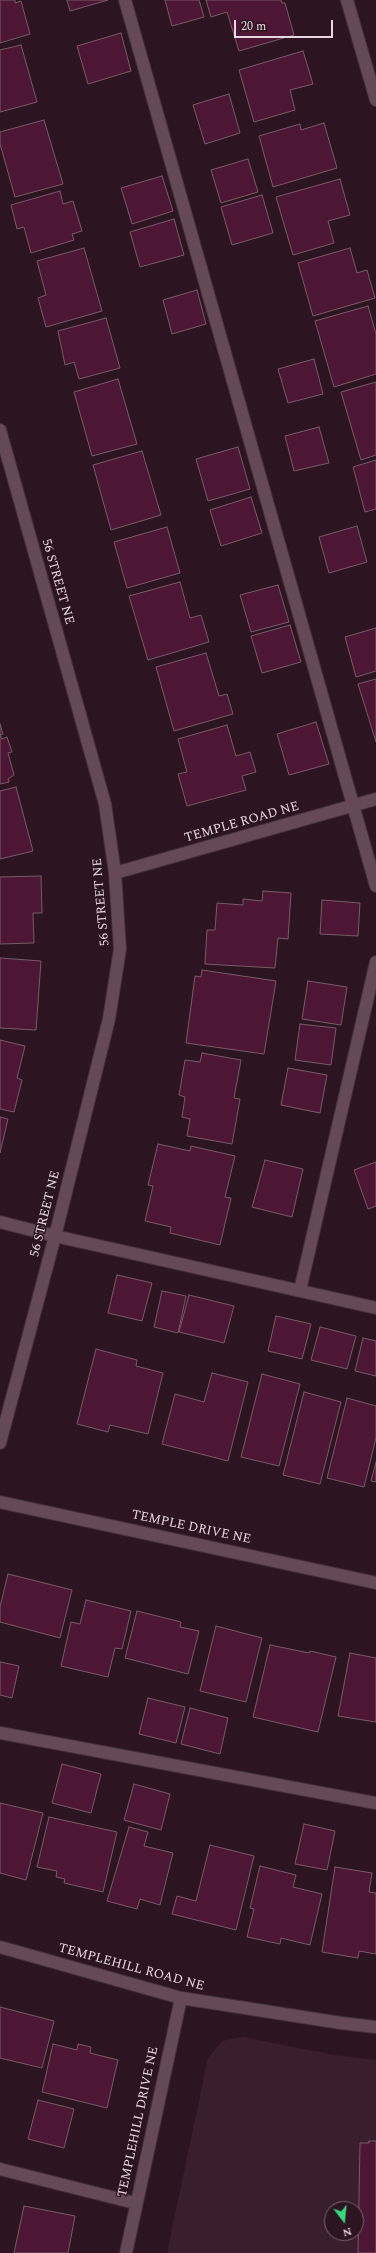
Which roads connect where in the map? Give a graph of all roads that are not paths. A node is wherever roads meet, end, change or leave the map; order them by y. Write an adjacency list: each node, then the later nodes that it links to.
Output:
1 (124, 0): 6 (street)
2 (347, 0): 3 (street)
3 (376, 100)
4 (0, 430): 7 (street, 56 STREET NE)
5 (376, 799): 6 (street, TEMPLE ROAD NE)
6 (353, 806): 7 (street, TEMPLE ROAD NE); 8 (street)
7 (115, 873): 11 (street, 56 STREET NE)
8 (376, 886)
9 (376, 962): 12 (street)
10 (0, 1222): 11 (street)
11 (55, 1236): 12 (street); 14 (street, 56 STREET NE)
12 (300, 1290): 13 (street)
13 (376, 1308)
14 (0, 1443)
15 (0, 1502): 16 (street, TEMPLE DRIVE NE)
16 (376, 1583)
17 (0, 1733): 18 (street)
18 (376, 1803)
19 (0, 1947): 20 (street, TEMPLEHILL ROAD NE)
20 (181, 1998): 21 (street, TEMPLEHILL ROAD NE); 23 (street, TEMPLEHILL DRIVE NE)
21 (376, 2026)
22 (0, 2169): 23 (street)
23 (135, 2203): 24 (street, TEMPLEHILL DRIVE NE)
24 (126, 2253)

